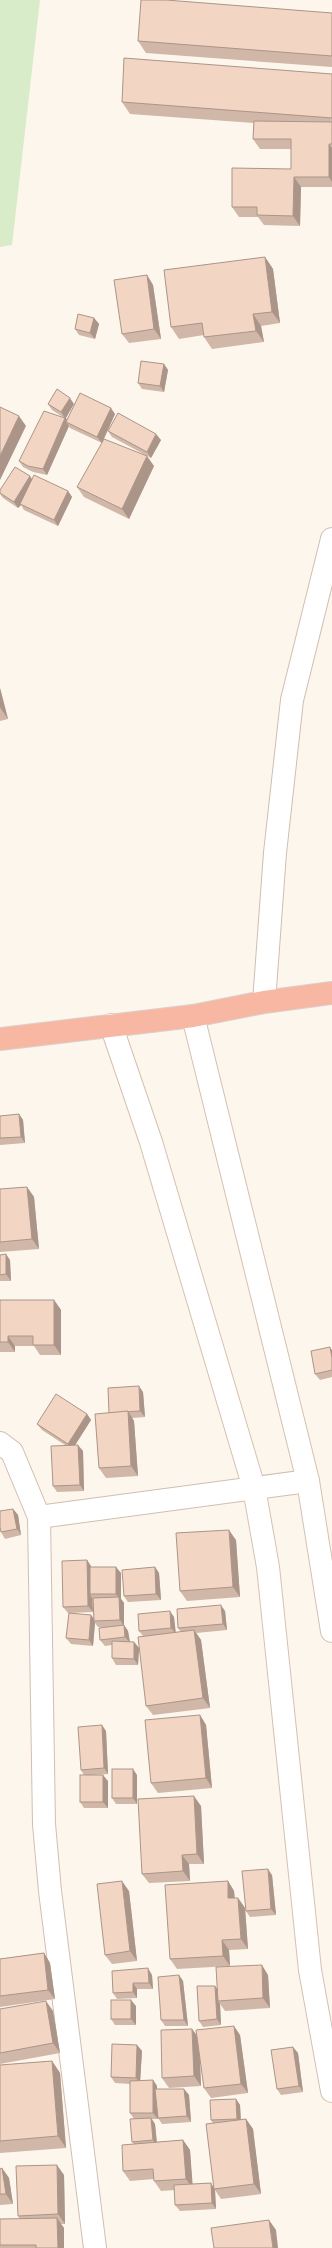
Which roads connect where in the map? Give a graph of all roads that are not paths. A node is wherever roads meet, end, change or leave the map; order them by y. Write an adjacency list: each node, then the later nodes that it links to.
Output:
1 (332, 539): 3 (street)
2 (332, 994): 3 (highway)
3 (264, 1002): 4 (highway)
4 (193, 1016): 5 (highway); 8 (street)
5 (111, 1025): 6 (highway); 9 (street)
6 (0, 1039)
7 (0, 1443): 10 (street)
8 (308, 1480): 9 (street); 11 (street)
9 (254, 1488): 10 (street); 12 (street)
10 (38, 1517): 13 (street)
11 (332, 1631)
12 (332, 2091)
13 (95, 2248)

